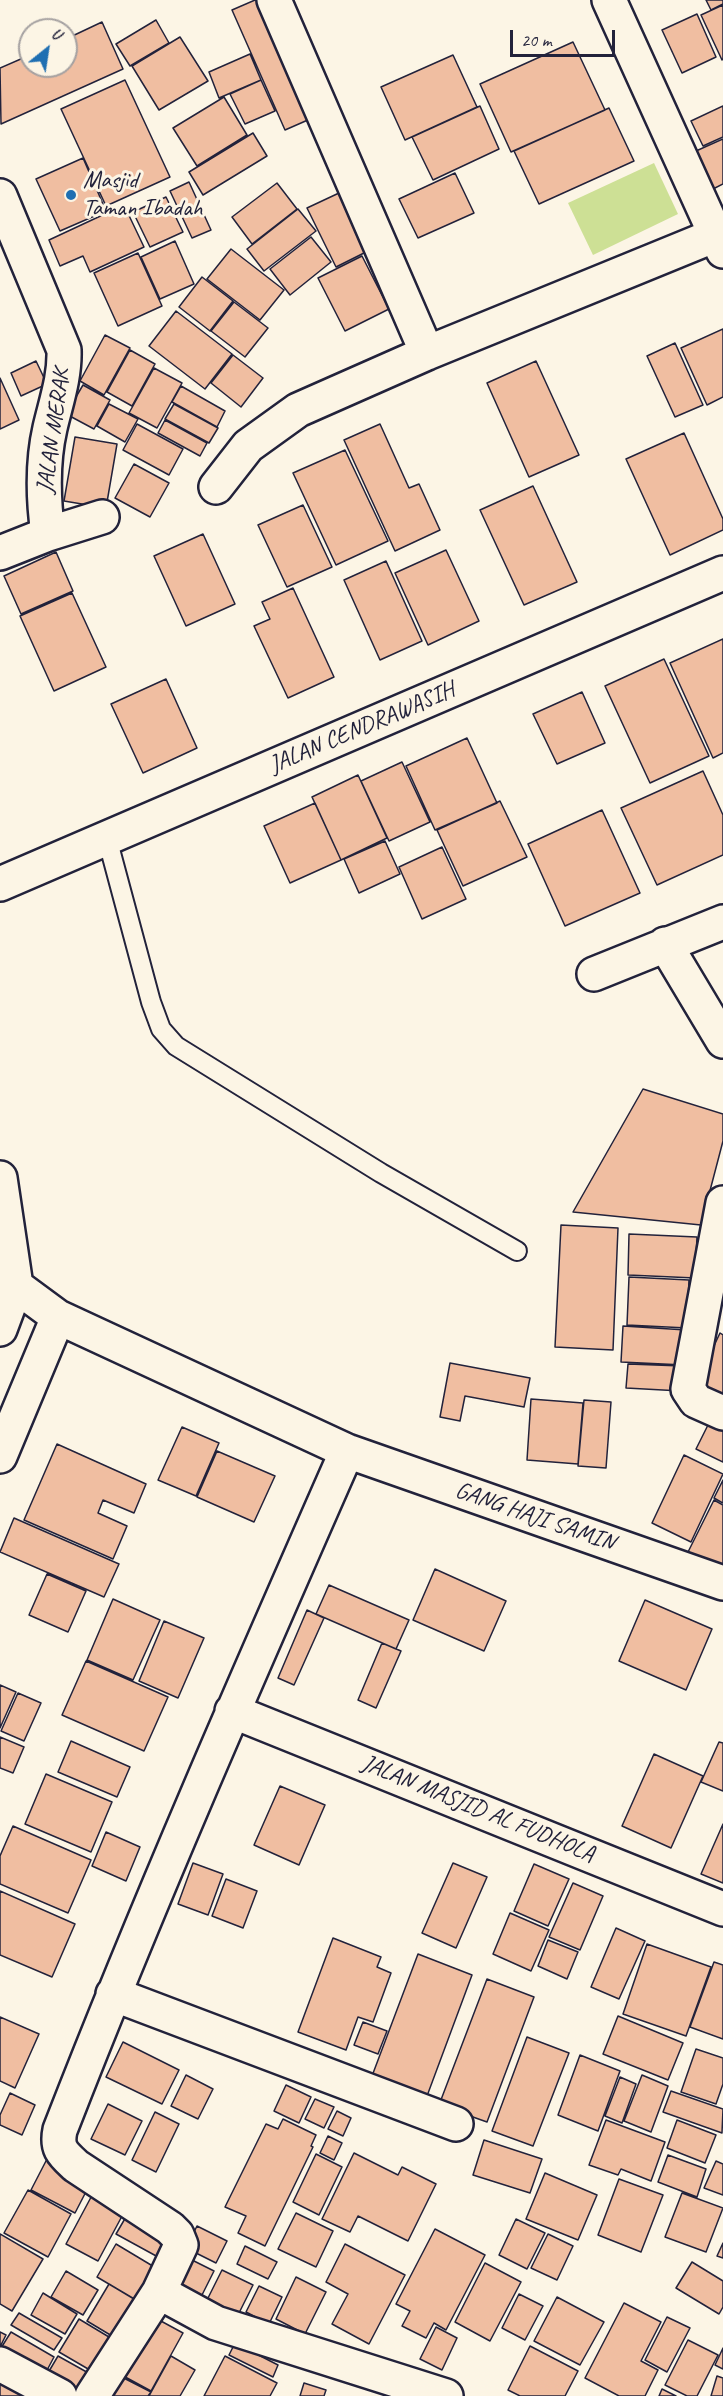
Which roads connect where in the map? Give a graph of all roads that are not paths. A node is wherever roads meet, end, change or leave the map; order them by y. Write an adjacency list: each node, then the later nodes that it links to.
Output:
1 (274, 0): 5 (street)
2 (609, 0): 4 (street)
3 (0, 196): 8 (street, JALAN MERAK)
4 (721, 239): 5 (street)
5 (427, 353): 6 (street)
6 (216, 487)
7 (102, 518): 8 (street)
8 (48, 534): 9 (street)
9 (0, 553)
10 (723, 573): 11 (street, JALAN CENDRAWASIH)
11 (107, 838): 12 (street, JALAN CENDRAWASIH); 19 (lane)
12 (0, 884)
13 (723, 922): 14 (street)
14 (665, 944): 15 (street); 16 (street)
15 (594, 974)
16 (723, 1041)
17 (0, 1178): 20 (street)
18 (723, 1203): 23 (street)
19 (517, 1251)
20 (16, 1286): 21 (street); 22 (street)
21 (58, 1317): 24 (street, GANG HAJI SAMIN); 25 (street)
22 (0, 1329)
23 (723, 1413)
24 (347, 1451): 26 (street, GANG HAJI SAMIN); 27 (street)
25 (0, 1456)
26 (723, 1582)
27 (232, 1711): 28 (street, JALAN MASJID AL FUDHOLA); 29 (street)
28 (723, 1909)
29 (112, 1994): 30 (street); 31 (street)
30 (456, 2124)
31 (159, 2292): 34 (street); 35 (street)
32 (0, 2364): 33 (street)
33 (60, 2396)
34 (92, 2396)
35 (446, 2396)

